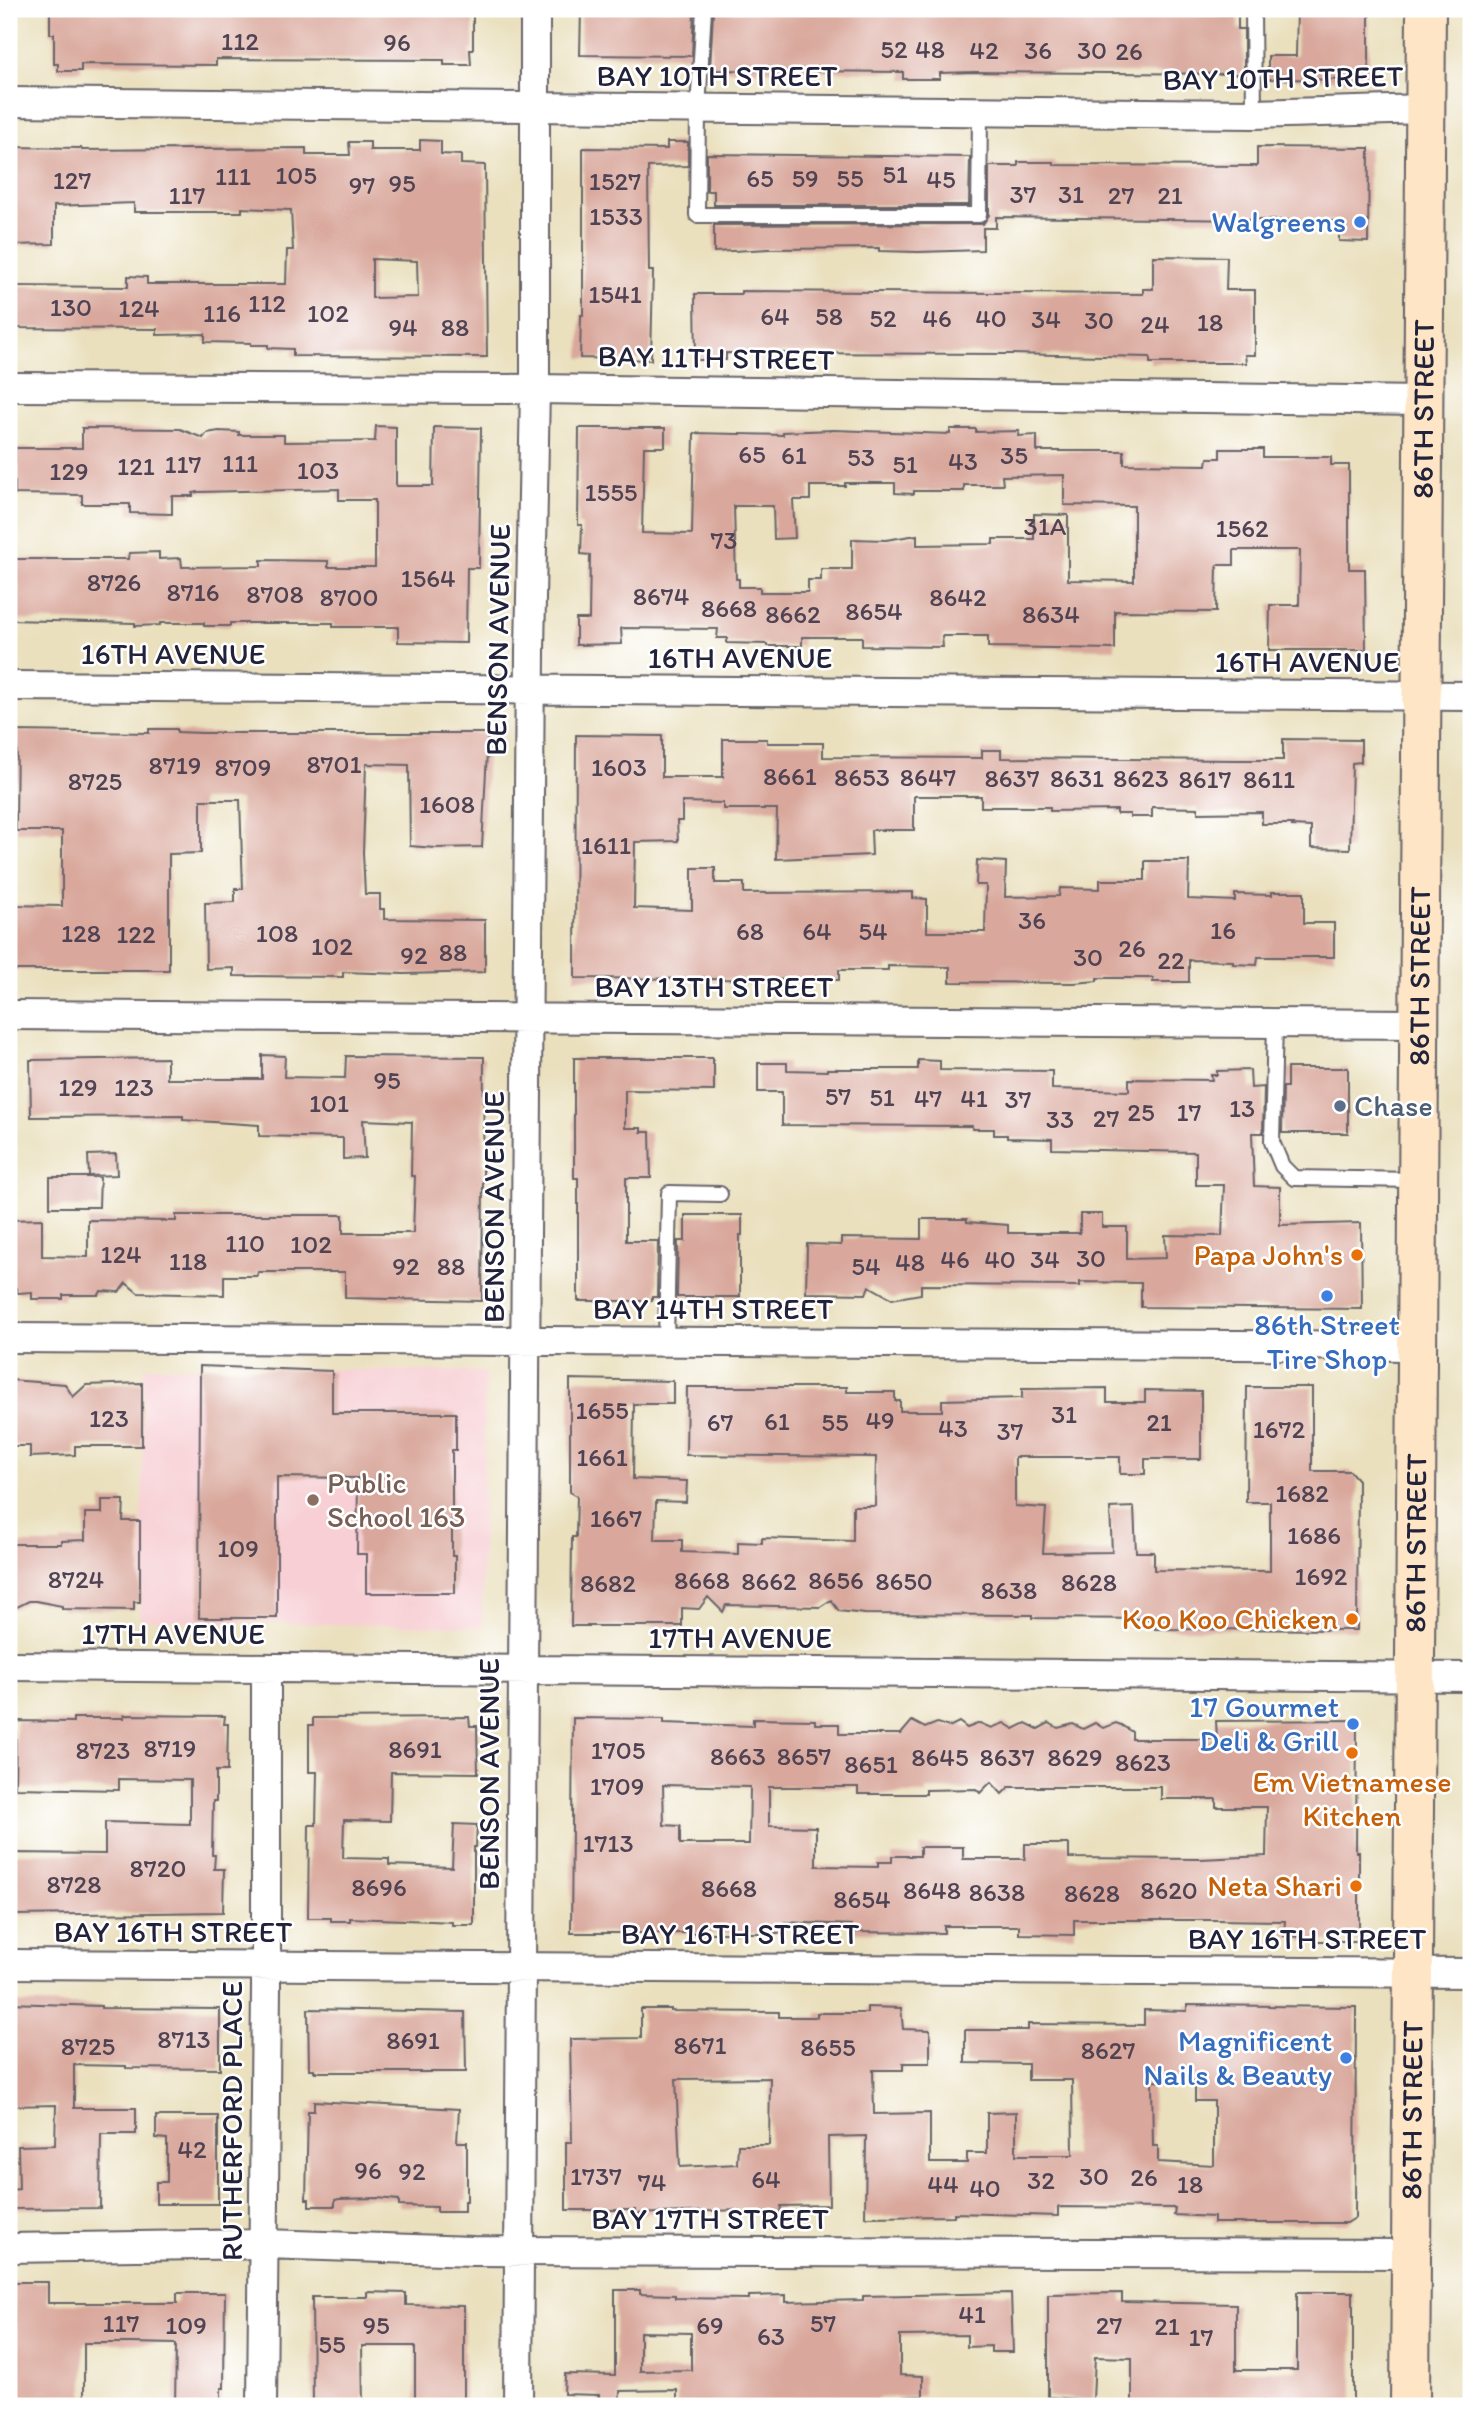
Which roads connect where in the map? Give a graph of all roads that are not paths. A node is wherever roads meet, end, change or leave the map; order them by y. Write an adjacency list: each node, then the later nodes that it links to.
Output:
1 (535, 9): 6 (street, BENSON AVENUE)
2 (704, 9): 7 (lane)
3 (1253, 9): 10 (lane)
4 (1426, 9): 8 (main road, 86TH STREET)
5 (9, 102): 6 (street, BAY 10TH STREET)
6 (534, 107): 7 (street, BAY 10TH STREET); 12 (street, BENSON AVENUE)
7 (698, 109): 9 (street, BAY 10TH STREET); 9 (lane)
8 (1425, 109): 10 (street, BAY 10TH STREET); 13 (main road, 86TH STREET)
9 (979, 111): 10 (street, BAY 10TH STREET)
10 (1254, 114)
11 (9, 387): 12 (street, BAY 11TH STREET)
12 (535, 389): 13 (street, BAY 11TH STREET); 15 (street, BENSON AVENUE)
13 (1423, 401): 16 (main road, 86TH STREET)
14 (9, 686): 15 (street, 16TH AVENUE)
15 (530, 690): 16 (street, 16TH AVENUE); 19 (street, BENSON AVENUE)
16 (1421, 696): 17 (street, 16TH AVENUE); 21 (main road, 86TH STREET)
17 (1471, 696)
18 (9, 1015): 19 (street, BAY 13TH STREET)
19 (529, 1019): 20 (street, BAY 13TH STREET); 25 (street, BENSON AVENUE)
20 (1275, 1023): 21 (street, BAY 13TH STREET); 22 (lane)
21 (1419, 1024): 22 (main road, 86TH STREET)
22 (1418, 1180): 27 (main road, 86TH STREET)
23 (720, 1194): 26 (lane)
24 (9, 1338): 25 (street, BAY 14TH STREET)
25 (526, 1341): 26 (street, BAY 14TH STREET); 30 (street, BENSON AVENUE)
26 (666, 1342): 27 (street, BAY 14TH STREET)
27 (1417, 1346): 31 (main road, 86TH STREET)
28 (9, 1666): 29 (street, 17TH AVENUE)
29 (266, 1668): 30 (street, 17TH AVENUE); 34 (street, RUTHERFORD PLACE)
30 (523, 1670): 31 (street, 17TH AVENUE); 35 (street, BENSON AVENUE)
31 (1415, 1676): 32 (street, 17TH AVENUE); 36 (main road, 86TH STREET)
32 (1471, 1677)
33 (9, 1964): 34 (street, BAY 16TH STREET)
34 (266, 1966): 35 (street, BAY 16TH STREET); 38 (street, RUTHERFORD PLACE)
35 (521, 1966): 36 (street, BAY 16TH STREET); 40 (street, BENSON AVENUE)
36 (1413, 1973): 37 (street, BAY 16TH STREET); 41 (main road, 86TH STREET)
37 (1471, 1973)
38 (265, 2244): 39 (street, BAY 17TH STREET); 40 (street, BAY 17TH STREET); 42 (street, RUTHERFORD PLACE)
39 (9, 2248)
40 (520, 2251): 41 (street, BAY 17TH STREET); 43 (street, BENSON AVENUE)
41 (1411, 2254): 44 (main road, 86TH STREET)
42 (262, 2406)
43 (518, 2406)
44 (1410, 2406)

